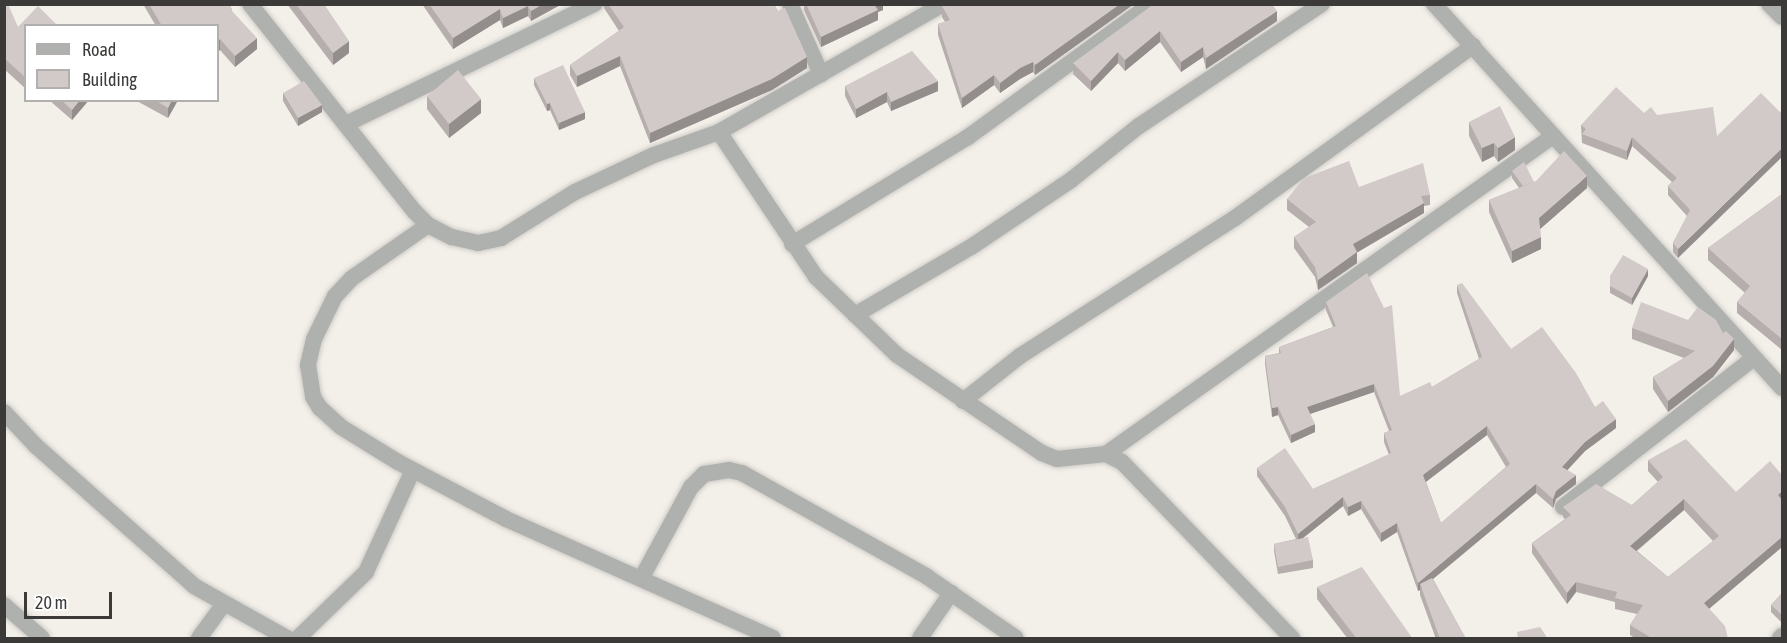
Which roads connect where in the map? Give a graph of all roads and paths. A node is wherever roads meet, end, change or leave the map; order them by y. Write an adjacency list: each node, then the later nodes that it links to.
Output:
1 (250, 4): 12 (street)
2 (594, 4): 12 (street)
3 (790, 4): 11 (street)
4 (943, 4): 11 (street)
5 (1151, 4): 16 (street)
6 (1322, 4): 17 (street)
7 (1434, 4): 10 (street)
8 (1769, 4): 9 (street)
9 (1782, 17)
10 (1473, 46): 14 (street); 20 (street)
11 (821, 74): 13 (street)
12 (346, 124): 15 (street)
13 (719, 132): 15 (street); 16 (street)
14 (1553, 136): 18 (street); 22 (street)
15 (428, 225): 23 (street)
16 (792, 244): 17 (street)
17 (855, 315): 20 (street)
18 (1754, 358): 19 (street); 24 (street)
19 (1782, 388)
20 (963, 401): 22 (street)
21 (4, 412): 27 (street)
22 (1106, 454): 36 (street)
23 (413, 470): 25 (street); 32 (street)
24 (1563, 507)
25 (641, 579): 26 (street); 33 (street)
26 (951, 593): 34 (street); 35 (street)
27 (223, 604): 30 (street); 31 (street)
28 (4, 605): 29 (street)
29 (42, 639)
30 (199, 639)
31 (287, 639)
32 (298, 639)
33 (773, 639)
34 (920, 639)
35 (1016, 639)
36 (1292, 639)

